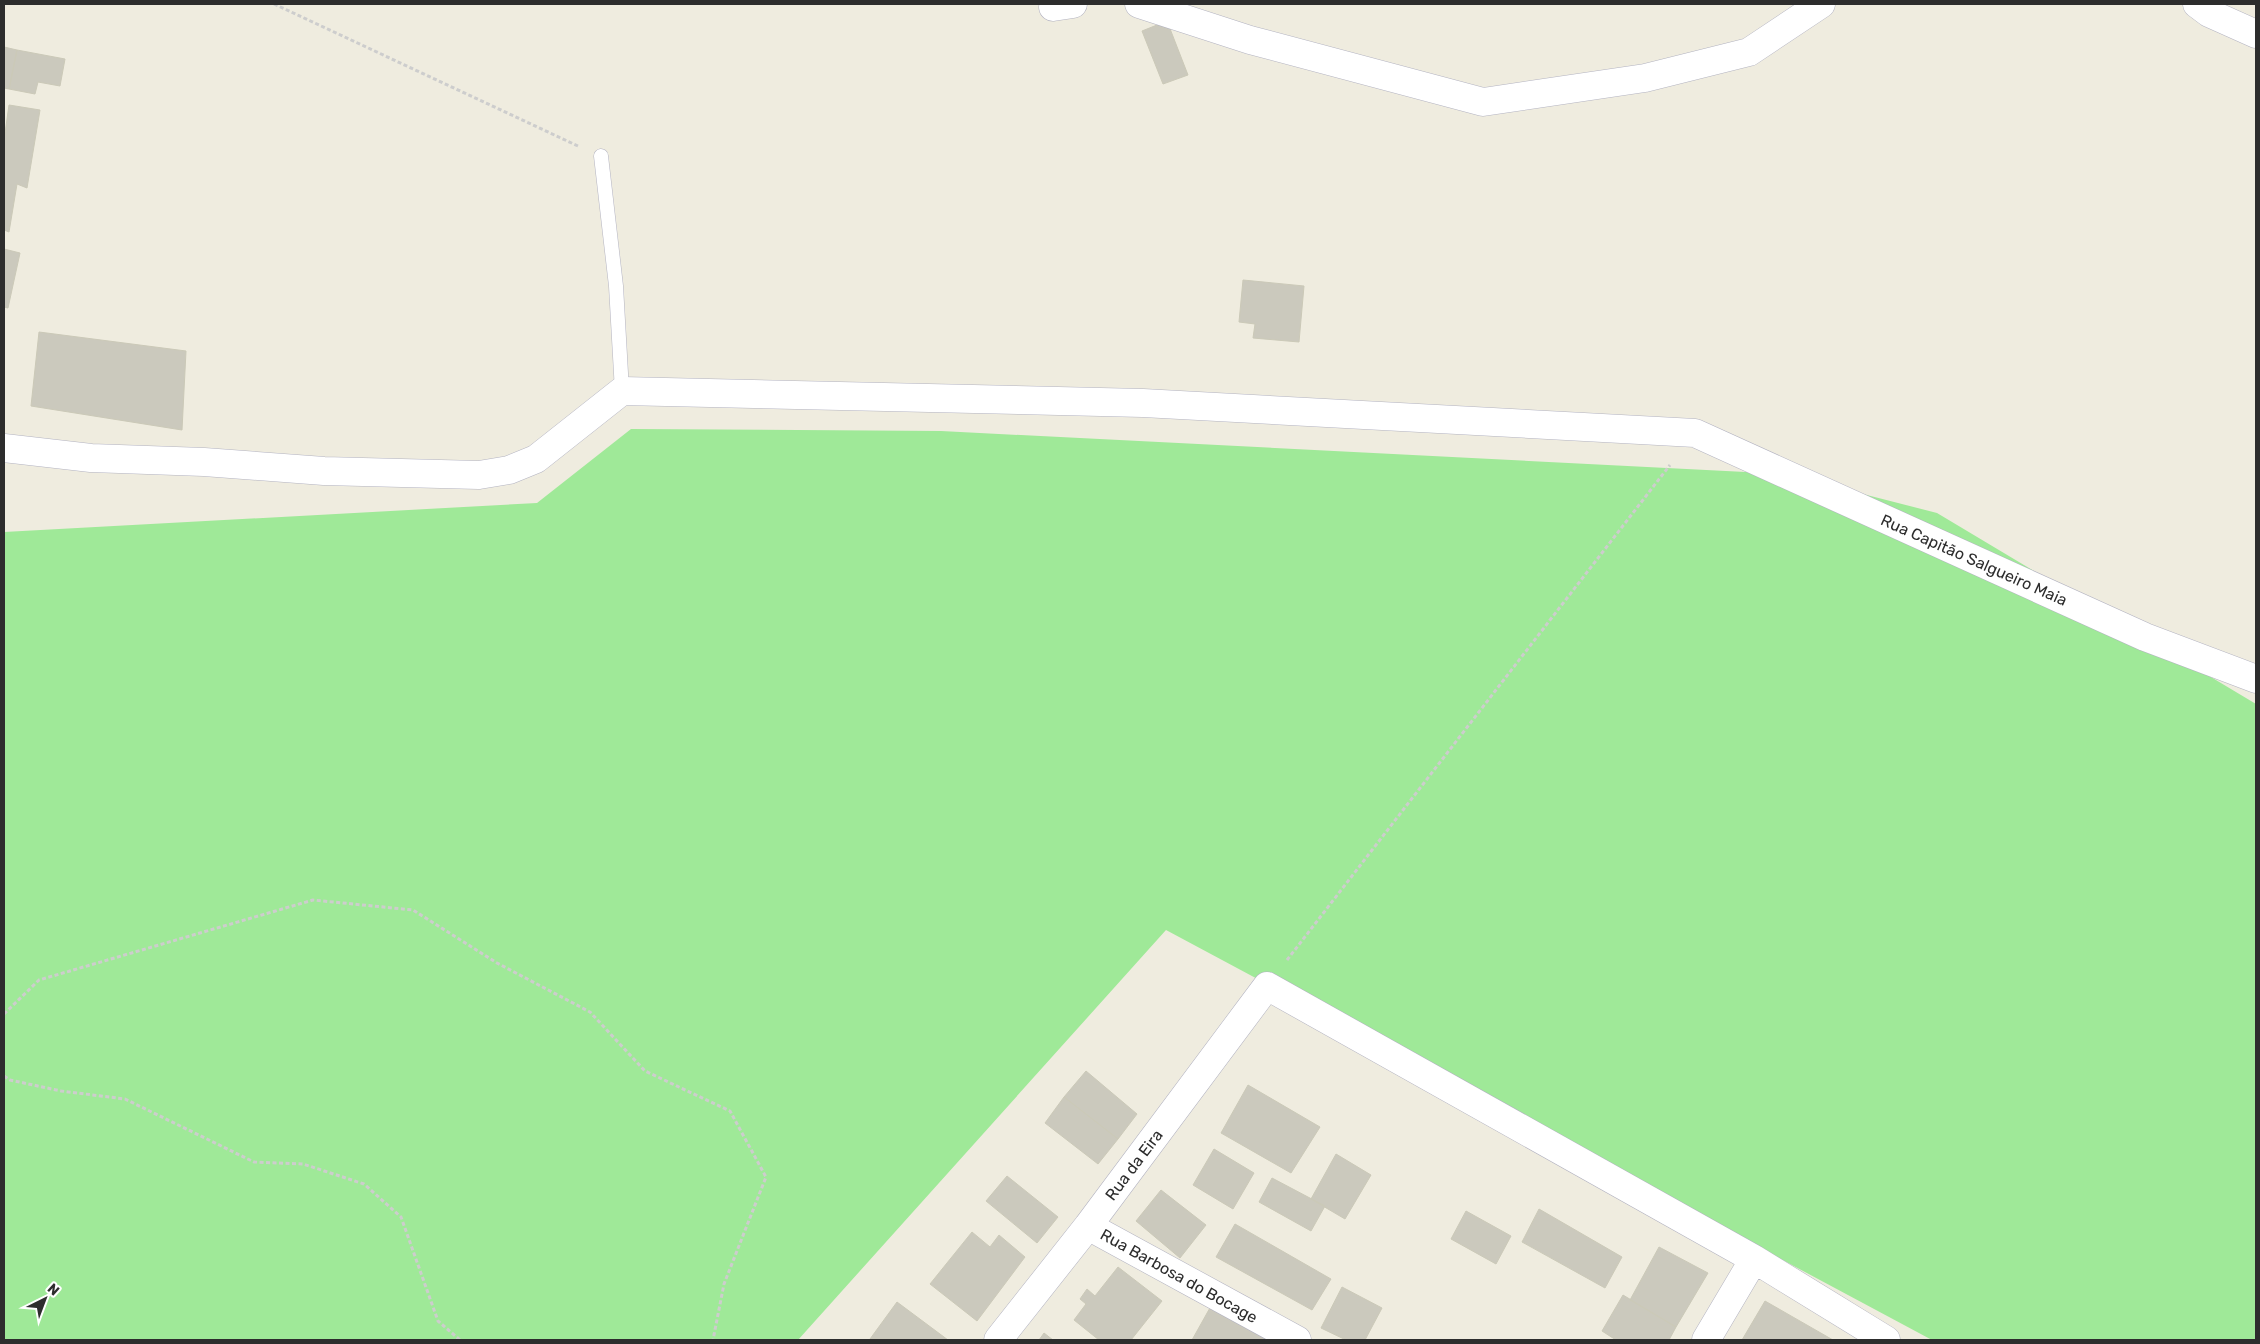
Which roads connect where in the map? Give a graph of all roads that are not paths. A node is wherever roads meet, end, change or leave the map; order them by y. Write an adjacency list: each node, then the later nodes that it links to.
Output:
1 (1139, 4): 2 (street)
2 (1821, 4)
3 (2197, 4): 4 (street)
4 (2256, 34)
5 (601, 156): 6 (lane)
6 (622, 392): 7 (street); 8 (street, Rua Capitão Salgueiro Maia)
7 (4, 448)
8 (2256, 679)
9 (1088, 1226): 10 (street, Rua da Eira); 11 (street, Rua da Eira); 12 (street, Rua Barbosa do Bocage)
10 (1754, 1259): 13 (street); 14 (street)
11 (998, 1340)
12 (1297, 1340)
13 (1706, 1340)
14 (1886, 1340)

